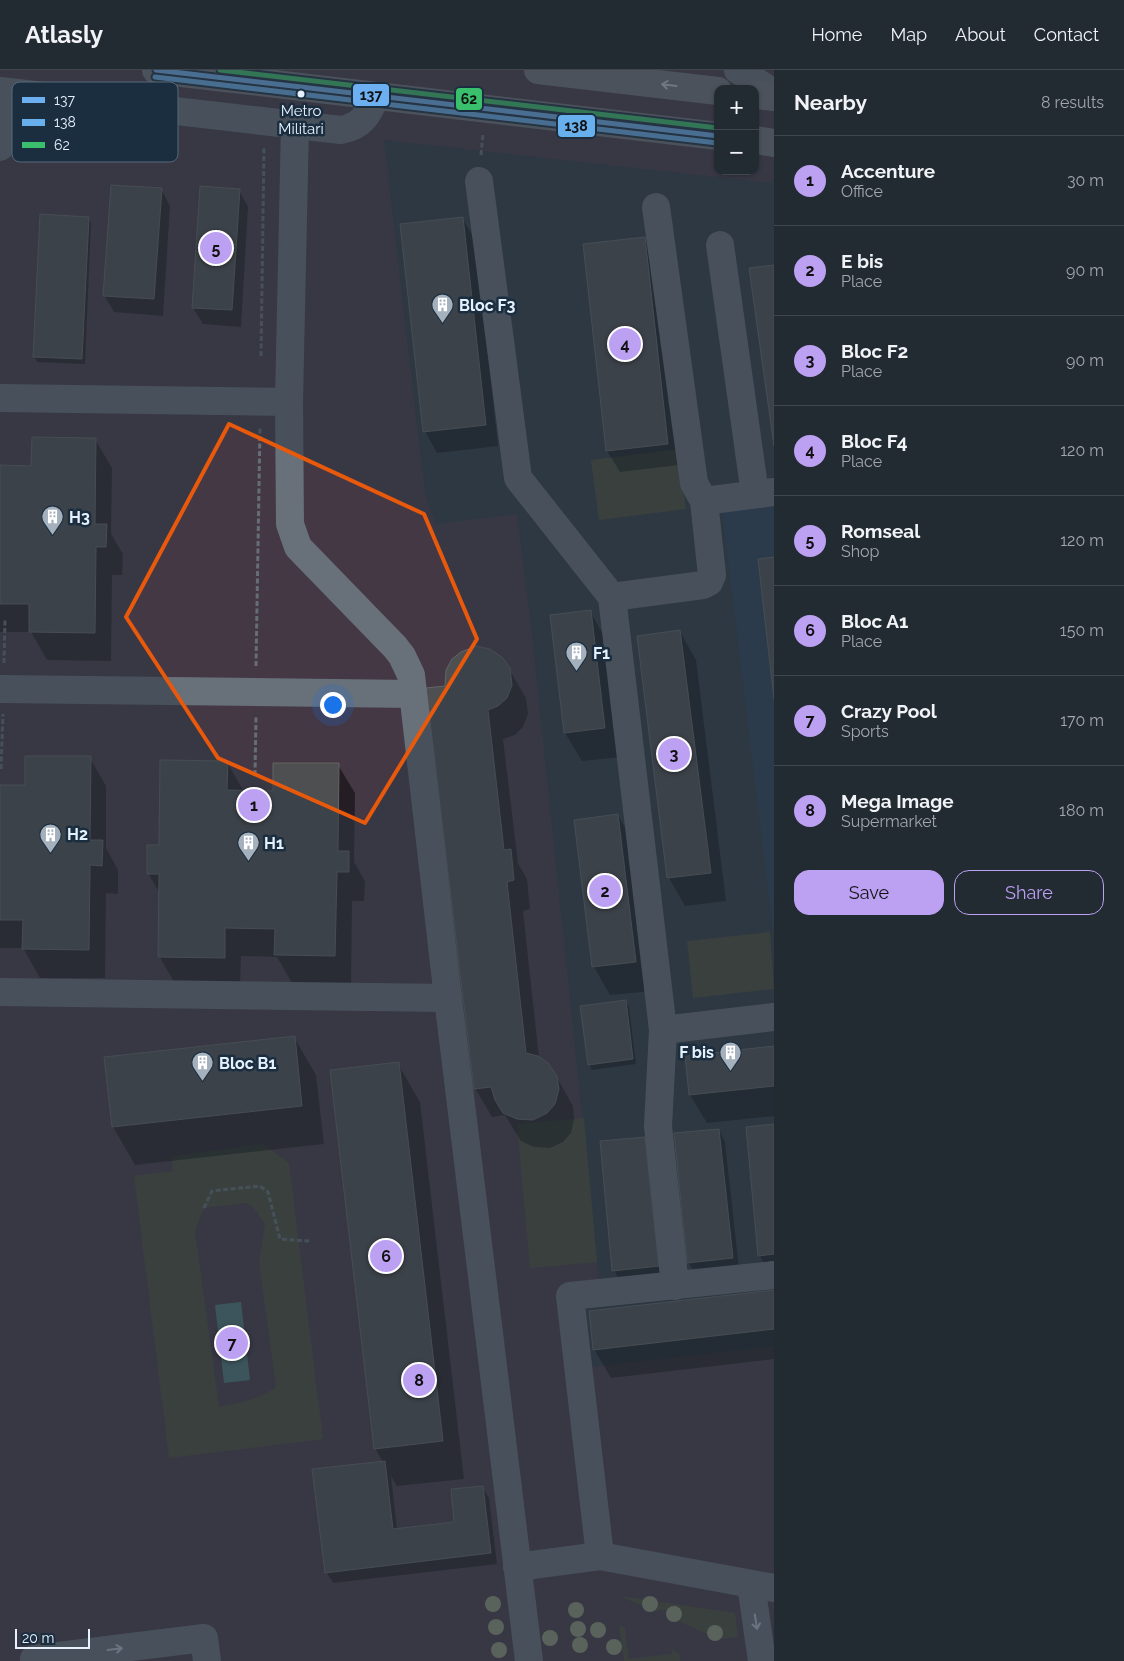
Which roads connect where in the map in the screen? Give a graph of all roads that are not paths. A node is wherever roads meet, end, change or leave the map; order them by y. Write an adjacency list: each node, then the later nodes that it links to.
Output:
1 (156, 70): 7 (main road)
2 (538, 70): 4 (main road, one-way to 2)
3 (738, 70): 5 (street)
4 (714, 91)
5 (774, 93)
6 (759, 95): 8 (main road)
7 (376, 96): 11 (street); 12 (main road)
8 (774, 97)
9 (6, 105): 15 (street)
10 (178, 117): 11 (street)
11 (295, 125): 20 (street)
12 (714, 136)
13 (759, 140): 14 (main road)
14 (774, 142)
15 (0, 147)
16 (479, 181): 23 (street)
17 (656, 207): 22 (street)
18 (720, 245): 21 (street)
19 (0, 398): 20 (street)
20 (289, 402): 25 (street)
21 (764, 493): 22 (street)
22 (704, 501): 23 (street)
23 (612, 597): 29 (street)
24 (0, 689): 25 (street)
25 (413, 694): 27 (street)
26 (0, 992): 27 (street)
27 (448, 998): 33 (street)
28 (774, 1017): 29 (street)
29 (663, 1030): 31 (street)
30 (774, 1275): 31 (street)
31 (675, 1286): 32 (street)
32 (600, 1556): 33 (street); 34 (street)
33 (516, 1561): 37 (street); 38 (street)
34 (762, 1586): 39 (street, one-way to 39)
35 (34, 1661): 36 (street, one-way to 36)
36 (207, 1661)
37 (512, 1661)
38 (529, 1661)
39 (762, 1661)

